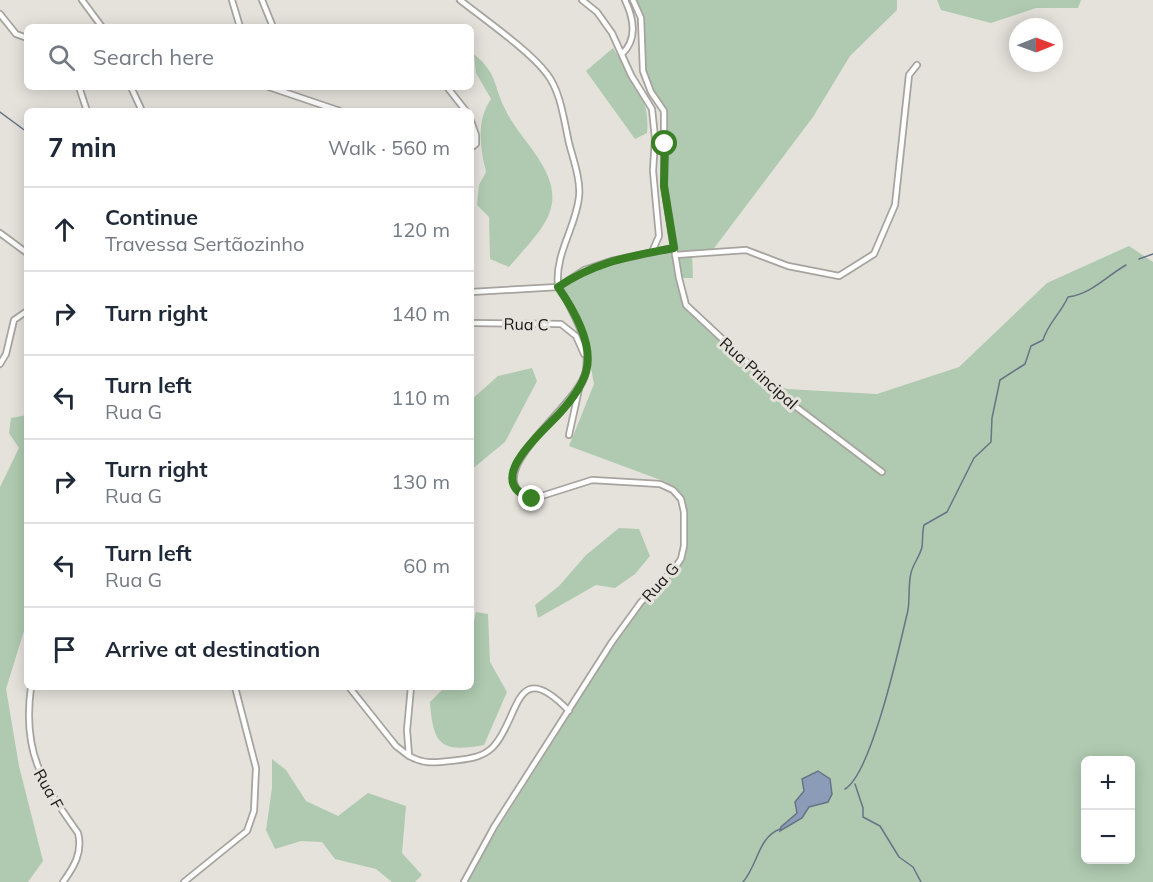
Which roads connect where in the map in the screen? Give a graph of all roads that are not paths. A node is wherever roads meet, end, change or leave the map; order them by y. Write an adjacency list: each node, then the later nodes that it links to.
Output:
1 (82, 0): 9 (street)
2 (232, 0): 10 (street)
3 (262, 0): 11 (street)
4 (460, 0): 30 (street)
5 (582, 0): 13 (street)
6 (625, 0): 13 (street)
7 (633, 0): 26 (street, Rua Principal)
8 (0, 14): 12 (street)
9 (100, 24)
10 (239, 24)
11 (272, 24)
12 (24, 37)
13 (622, 54): 28 (street)
14 (917, 65): 29 (street)
15 (80, 90): 19 (street)
16 (132, 90): 20 (street)
17 (278, 90): 21 (street)
18 (449, 90): 22 (street)
19 (86, 108)
20 (140, 108)
21 (331, 108)
22 (464, 108)
23 (474, 129): 24 (street)
24 (474, 146)
25 (0, 233): 27 (street)
26 (674, 248): 28 (street); 29 (street, Rua Principal)
27 (24, 251)
28 (652, 252): 30 (street)
29 (675, 255): 38 (street, Rua Principal)
30 (558, 287): 31 (street); 35 (street, Rua G)
31 (474, 292)
32 (24, 313): 34 (street)
33 (474, 323): 35 (street, Rua C)
34 (0, 364)
35 (586, 371): 36 (street, Rua G)
36 (579, 387): 37 (street); 43 (street, Rua G)
37 (569, 435)
38 (882, 471)
39 (31, 690): 45 (street, Rua F)
40 (236, 690): 46 (street)
41 (351, 690): 44 (street)
42 (411, 690): 44 (street)
43 (569, 711): 44 (street); 47 (street, Rua G)
44 (409, 756)
45 (63, 882)
46 (184, 882)
47 (464, 882)

